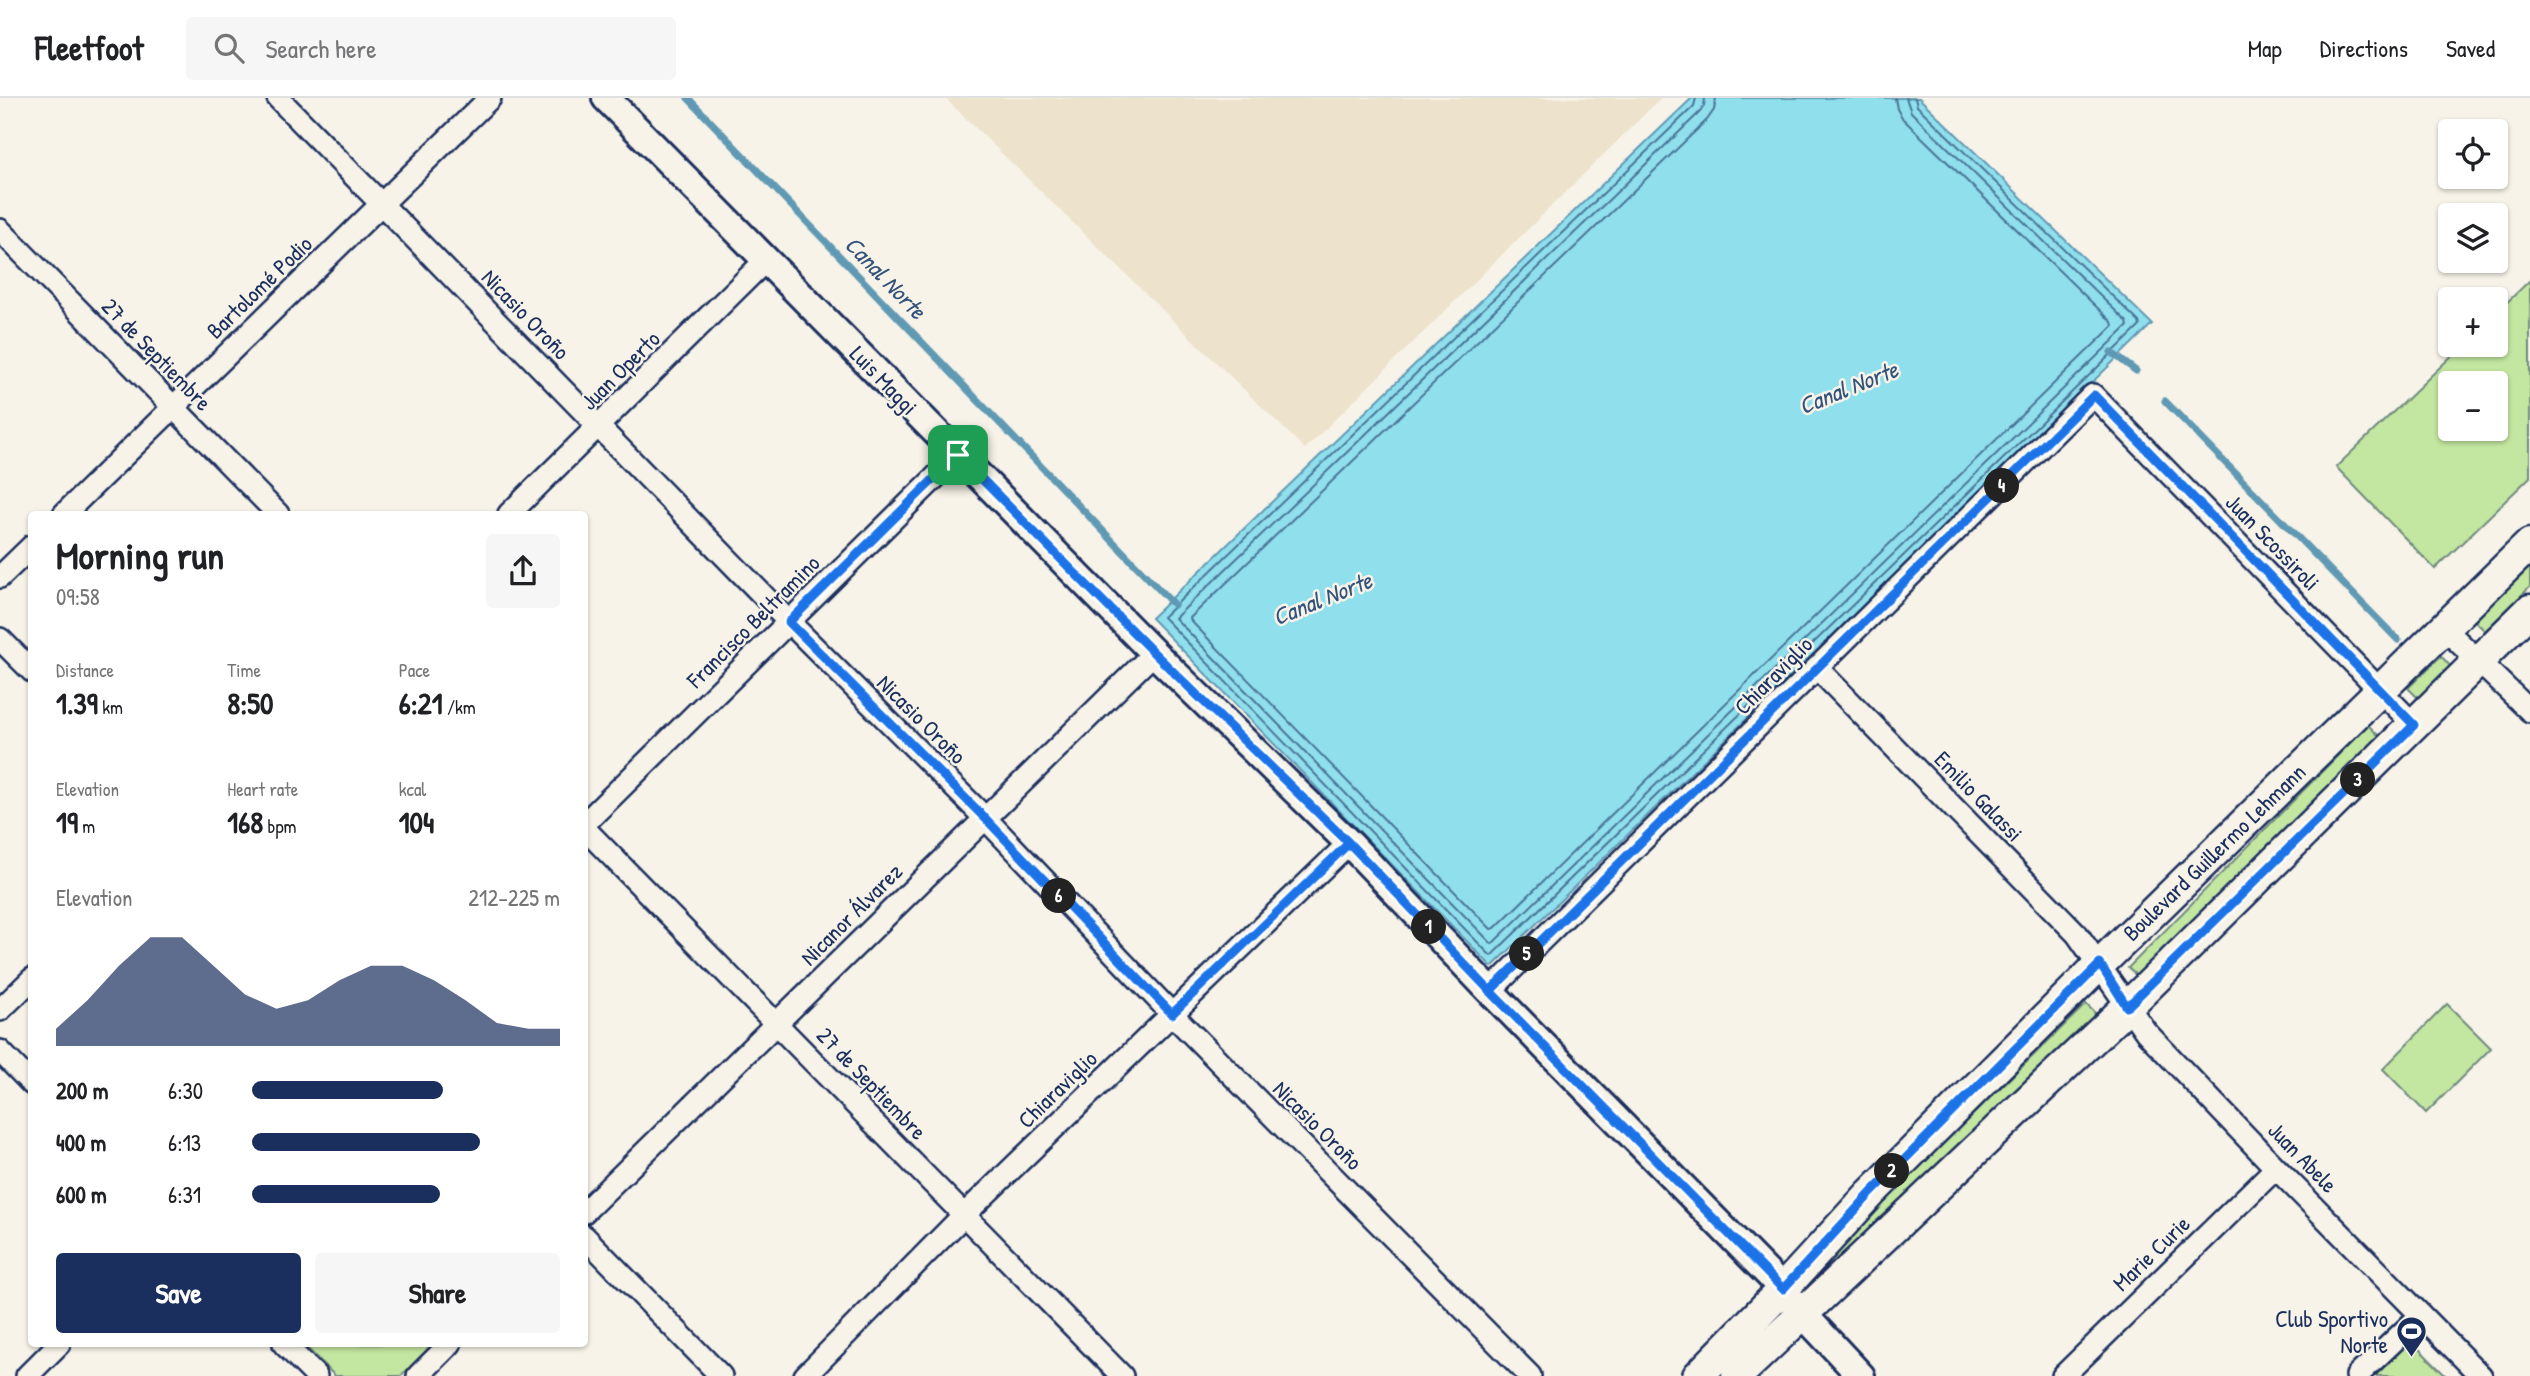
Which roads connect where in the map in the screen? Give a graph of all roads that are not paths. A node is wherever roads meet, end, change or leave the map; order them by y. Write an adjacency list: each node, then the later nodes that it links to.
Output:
1 (278, 98): 4 (street, Nicasio Oroño)
2 (490, 98): 4 (street, Bartolomé Podio)
3 (606, 98): 6 (street, Luis Maggi)
4 (382, 203): 8 (street, Bartolomé Podio); 9 (street, Nicasio Oroño)
5 (0, 230): 8 (street, 27 de Septiembre)
6 (766, 260): 9 (street, Juan Operto); 10 (street, Luis Maggi)
7 (2094, 395): 24 (street, Chiaraviglio); 25 (street, Juan Scossiroli)
8 (173, 408): 11 (street, Bartolomé Podio); 12 (street, 27 de Septiembre)
9 (599, 428): 13 (street, Juan Operto); 18 (street, Nicasio Oroño)
10 (958, 455): 18 (street, Francisco Beltramino); 21 (street, Luis Maggi)
11 (67, 511)
12 (275, 511)
13 (512, 511)
14 (2530, 544): 19 (main road, Boulevard Guillermo Lehmann)
15 (28, 550): 16 (street)
16 (0, 577)
17 (2530, 610): 22 (main road)
18 (789, 622): 28 (street, Nicasio Oroño); 29 (street, Francisco Beltramino)
19 (2444, 628): 22 (street); 25 (main road, Boulevard Guillermo Lehmann)
20 (0, 639): 23 (street)
21 (1154, 653): 28 (street, Nicanor Álvarez); 31 (street, Luis Maggi)
22 (2480, 660): 26 (street); 27 (main road)
23 (28, 667)
24 (1817, 668): 32 (street, Emilio Galassi); 34 (street, Chiaraviglio)
25 (2379, 690): 27 (street, Juan Scossiroli); 32 (main road, Boulevard Guillermo Lehmann)
26 (2530, 711)
27 (2414, 725): 35 (main road)
28 (985, 818): 37 (street, Nicasio Oroño); 38 (street, Nicanor Álvarez)
29 (588, 822)
30 (588, 830): 38 (street, 27 de Septiembre)
31 (1349, 843): 34 (street, Luis Maggi); 37 (street, Chiaraviglio)
32 (2100, 964): 35 (street, Juan Abele); 45 (main road, Boulevard Guillermo Lehmann)
33 (28, 983): 36 (street)
34 (1490, 991): 45 (street, Luis Maggi)
35 (2127, 1007): 41 (street, Juan Abele); 46 (main road)
36 (0, 1010)
37 (1172, 1014): 43 (street, Chiaraviglio); 57 (street, Nicasio Oroño)
38 (776, 1024): 42 (street, Nicanor Álvarez); 43 (street, 27 de Septiembre)
39 (0, 1051): 40 (street)
40 (28, 1080)
41 (2276, 1168): 47 (street, Juan Abele); 61 (street, Marie Curie)
42 (588, 1208)
43 (964, 1215): 55 (street, Chiaraviglio); 56 (street, 27 de Septiembre)
44 (588, 1240): 54 (street)
45 (1783, 1289): 46 (street, Luis Maggi); 58 (main road, Boulevard Guillermo Lehmann)
46 (1802, 1313): 59 (main road); 60 (street, Luis Maggi)
47 (2421, 1315): 62 (street); 63 (street, Juan Abele)
48 (56, 1347): 51 (street)
49 (287, 1347): 52 (street)
50 (447, 1347): 53 (street)
51 (27, 1376)
52 (316, 1376)
53 (418, 1376)
54 (721, 1376)
55 (805, 1376)
56 (1122, 1376)
57 (1530, 1376)
58 (1698, 1376)
59 (1737, 1376)
60 (1861, 1376)
61 (2063, 1376)
62 (2357, 1376)
63 (2482, 1376)

